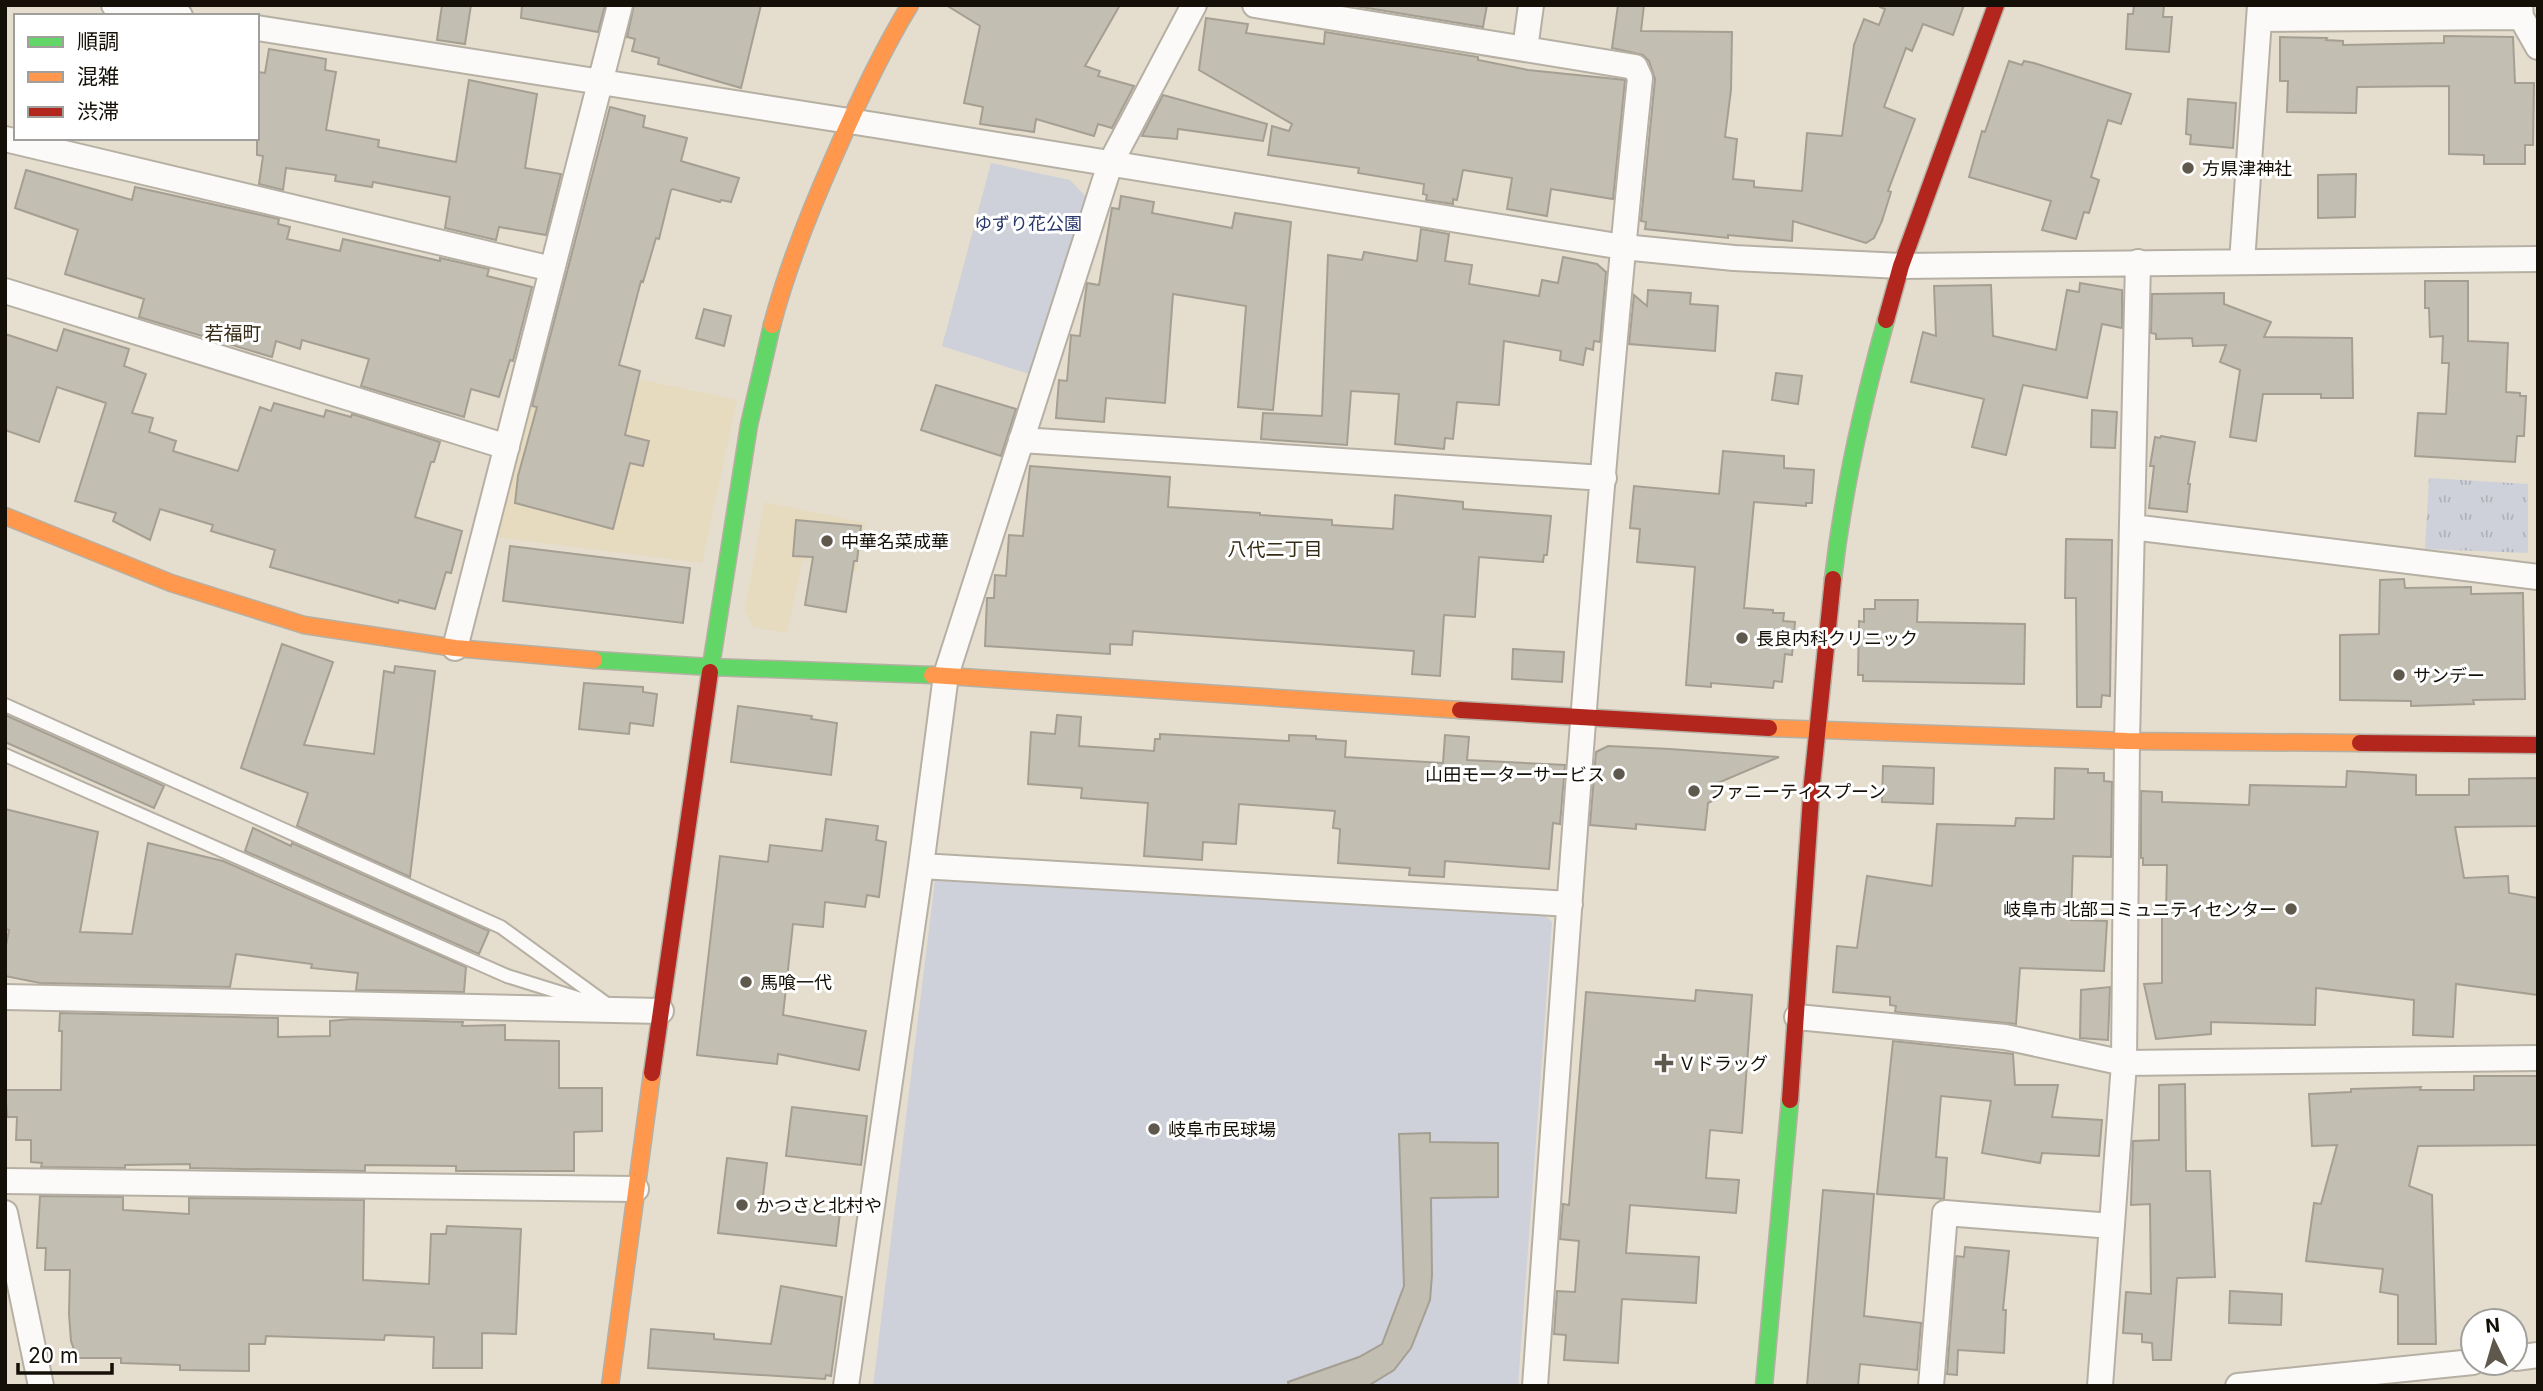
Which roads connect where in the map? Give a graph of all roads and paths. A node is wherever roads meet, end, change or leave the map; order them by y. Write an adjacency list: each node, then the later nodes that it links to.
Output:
1 (114, 5): 10 (street)
2 (620, 5): 14 (street)
3 (910, 5): 15 (street)
4 (1194, 5): 17 (street)
5 (1255, 5): 13 (street)
6 (1531, 5): 13 (street)
7 (1996, 5): 22 (street)
8 (2520, 11): 9 (street); 12 (street)
9 (2260, 12): 21 (street)
10 (168, 14)
11 (259, 28): 14 (street)
12 (2538, 47)
13 (1525, 49): 18 (street)
14 (600, 83): 15 (street); 23 (street)
15 (849, 121): 17 (street); 32 (street)
16 (5, 139): 23 (street)
17 (1110, 164): 18 (street); 25 (street)
18 (1623, 247): 22 (street); 27 (street)
19 (2538, 259): 21 (street)
20 (2138, 262): 21 (street); 22 (street); 29 (street)
21 (2242, 262)
22 (1901, 265): 36 (street)
23 (552, 270): 26 (street)
24 (5, 291): 26 (street)
25 (1021, 440): 27 (street); 33 (street)
26 (506, 447): 31 (street)
27 (1604, 478): 35 (street)
28 (5, 516): 31 (street)
29 (2132, 527): 30 (street); 37 (street)
30 (2538, 576)
31 (455, 648): 32 (street)
32 (711, 667): 33 (street); 44 (street)
33 (946, 675): 35 (street); 40 (street)
34 (5, 705): 43 (lane)
35 (1584, 718): 36 (street); 41 (street)
36 (1817, 731): 37 (street); 45 (street)
37 (2127, 741): 38 (street); 47 (street)
38 (2538, 745)
39 (5, 755): 43 (lane)
40 (921, 866): 41 (street); 56 (street)
41 (1570, 904): 57 (street)
42 (5, 997): 43 (street)
43 (614, 1009): 44 (street)
44 (661, 1010): 49 (street)
45 (1797, 1017): 47 (street); 58 (street)
46 (2538, 1058): 47 (street)
47 (2124, 1063): 51 (street)
48 (5, 1181): 49 (street)
49 (636, 1189): 55 (street)
50 (5, 1213): 54 (street)
51 (2112, 1226): 59 (street); 60 (street)
52 (2459, 1368): 53 (street)
53 (2441, 1376): 61 (street)
54 (41, 1386)
55 (610, 1386)
56 (846, 1386)
57 (1535, 1386)
58 (1763, 1386)
59 (1931, 1386)
60 (2100, 1386)
61 (2238, 1386)

